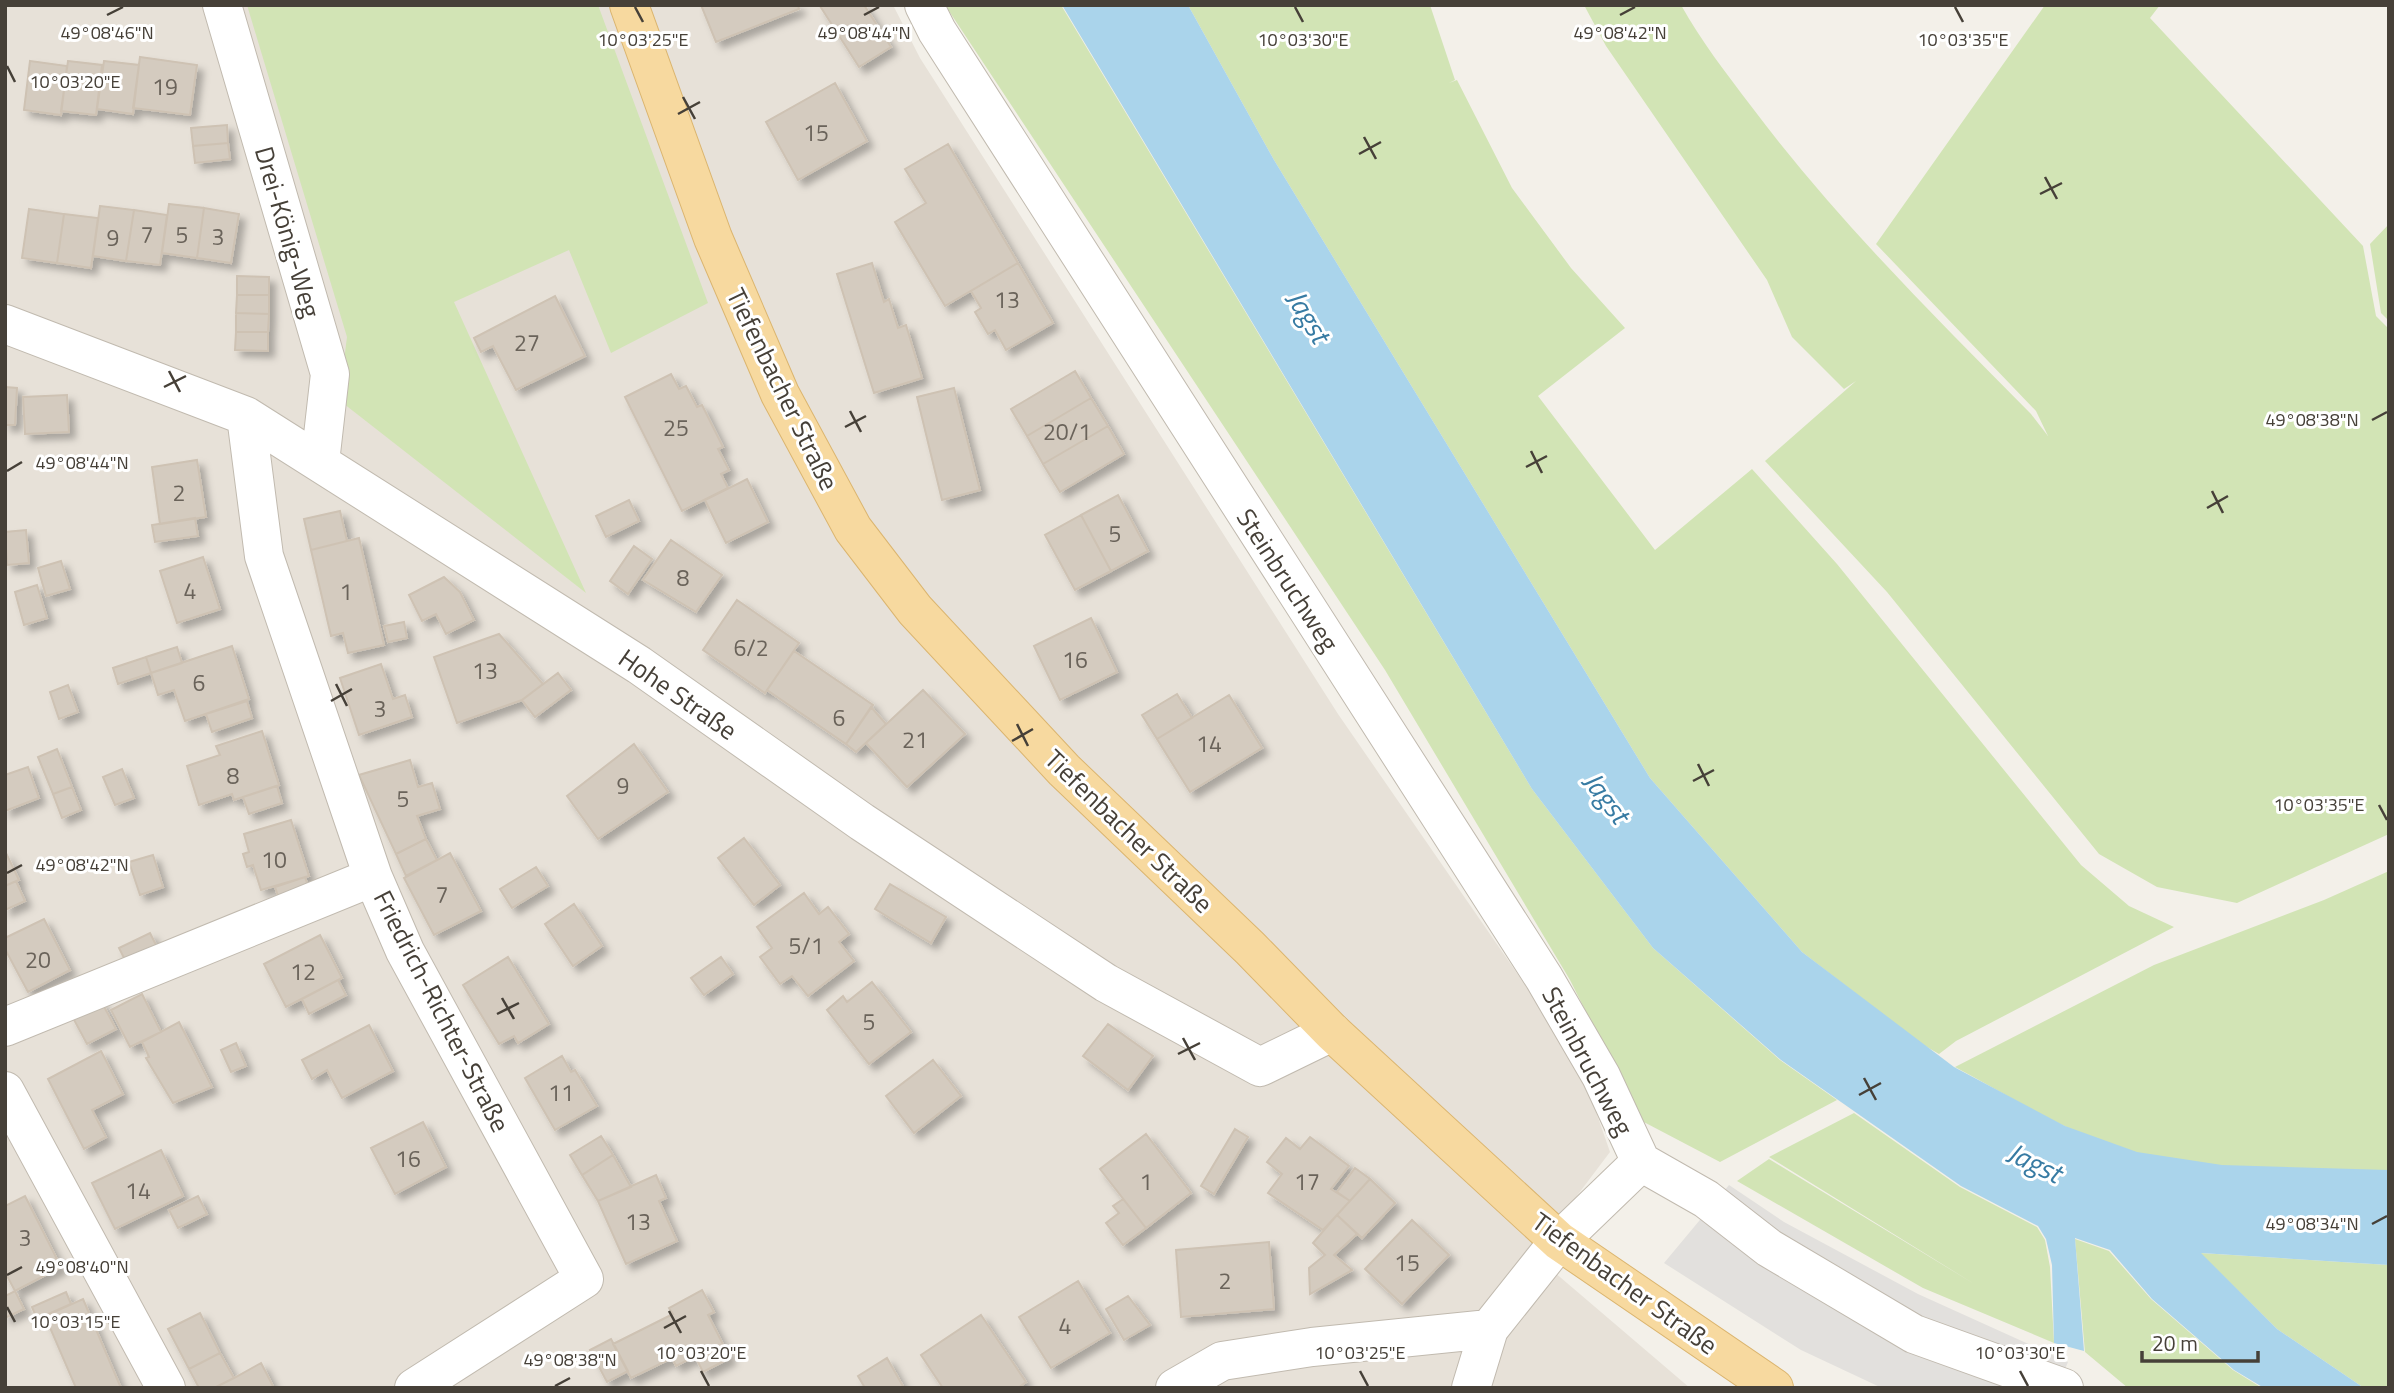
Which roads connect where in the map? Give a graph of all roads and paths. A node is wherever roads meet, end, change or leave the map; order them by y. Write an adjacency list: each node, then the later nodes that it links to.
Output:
1 (222, 5): 6 (street, Drei-König-Weg)
2 (629, 5): 9 (main road, Tiefenbacher Straße)
3 (924, 5): 11 (street, Steinbruchweg)
4 (5, 324): 5 (street, Hohe Straße)
5 (246, 416): 6 (street, Hohe Straße); 7 (street, Friedrich-Richter-Straße)
6 (320, 462): 9 (street, Hohe Straße)
7 (373, 877): 8 (street); 15 (street, Friedrich-Richter-Straße)
8 (5, 1027)
9 (1332, 1032): 12 (main road, Tiefenbacher Straße)
10 (5, 1091): 14 (street)
11 (1641, 1162): 12 (street); 19 (street)
12 (1559, 1241): 13 (street); 18 (main road, Tiefenbacher Straße)
13 (1489, 1329): 16 (street); 17 (street)
14 (166, 1388)
15 (414, 1388)
16 (1175, 1388)
17 (1471, 1388)
18 (1774, 1388)
19 (2064, 1388)

